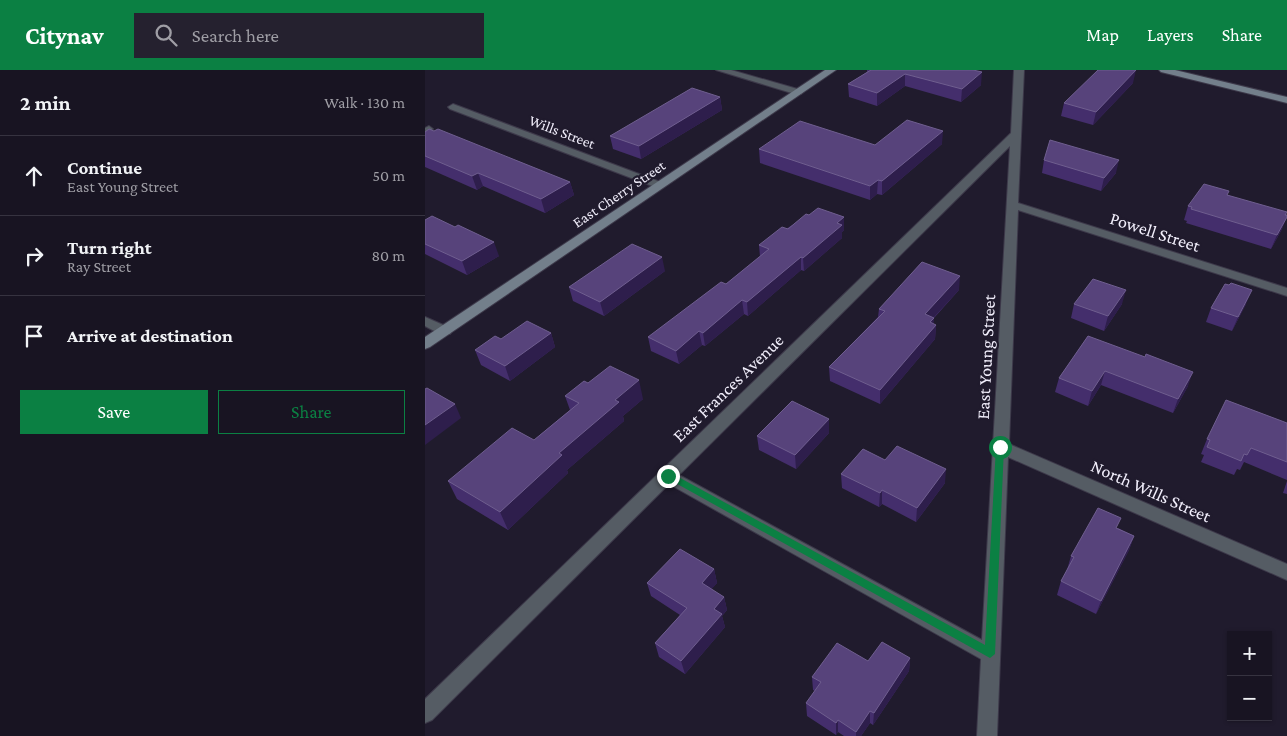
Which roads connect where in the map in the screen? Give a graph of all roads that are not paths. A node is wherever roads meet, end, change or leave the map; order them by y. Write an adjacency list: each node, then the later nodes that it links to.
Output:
1 (721, 70): 5 (street)
2 (831, 70): 5 (street, East Cherry Street)
3 (1019, 70): 8 (street, East Young Street)
4 (1164, 70): 6 (street)
5 (798, 92): 9 (street, East Cherry Street)
6 (1287, 100)
7 (453, 107): 9 (street, Wills Street)
8 (1016, 134): 10 (street, East Young Street); 16 (street, East Frances Avenue)
9 (659, 185): 13 (street, East Cherry Street)
10 (1013, 205): 11 (street, Powell Street); 15 (street, East Young Street)
11 (1287, 292)
12 (425, 322): 13 (street)
13 (445, 331): 14 (street, East Cherry Street)
14 (425, 344)
15 (1000, 447): 17 (street, North Wills Street); 18 (street, East Young Street)
16 (668, 476): 18 (street); 19 (street, East Frances Avenue)
17 (1287, 572)
18 (990, 654): 20 (street, East Young Street)
19 (425, 713)
20 (987, 736)

